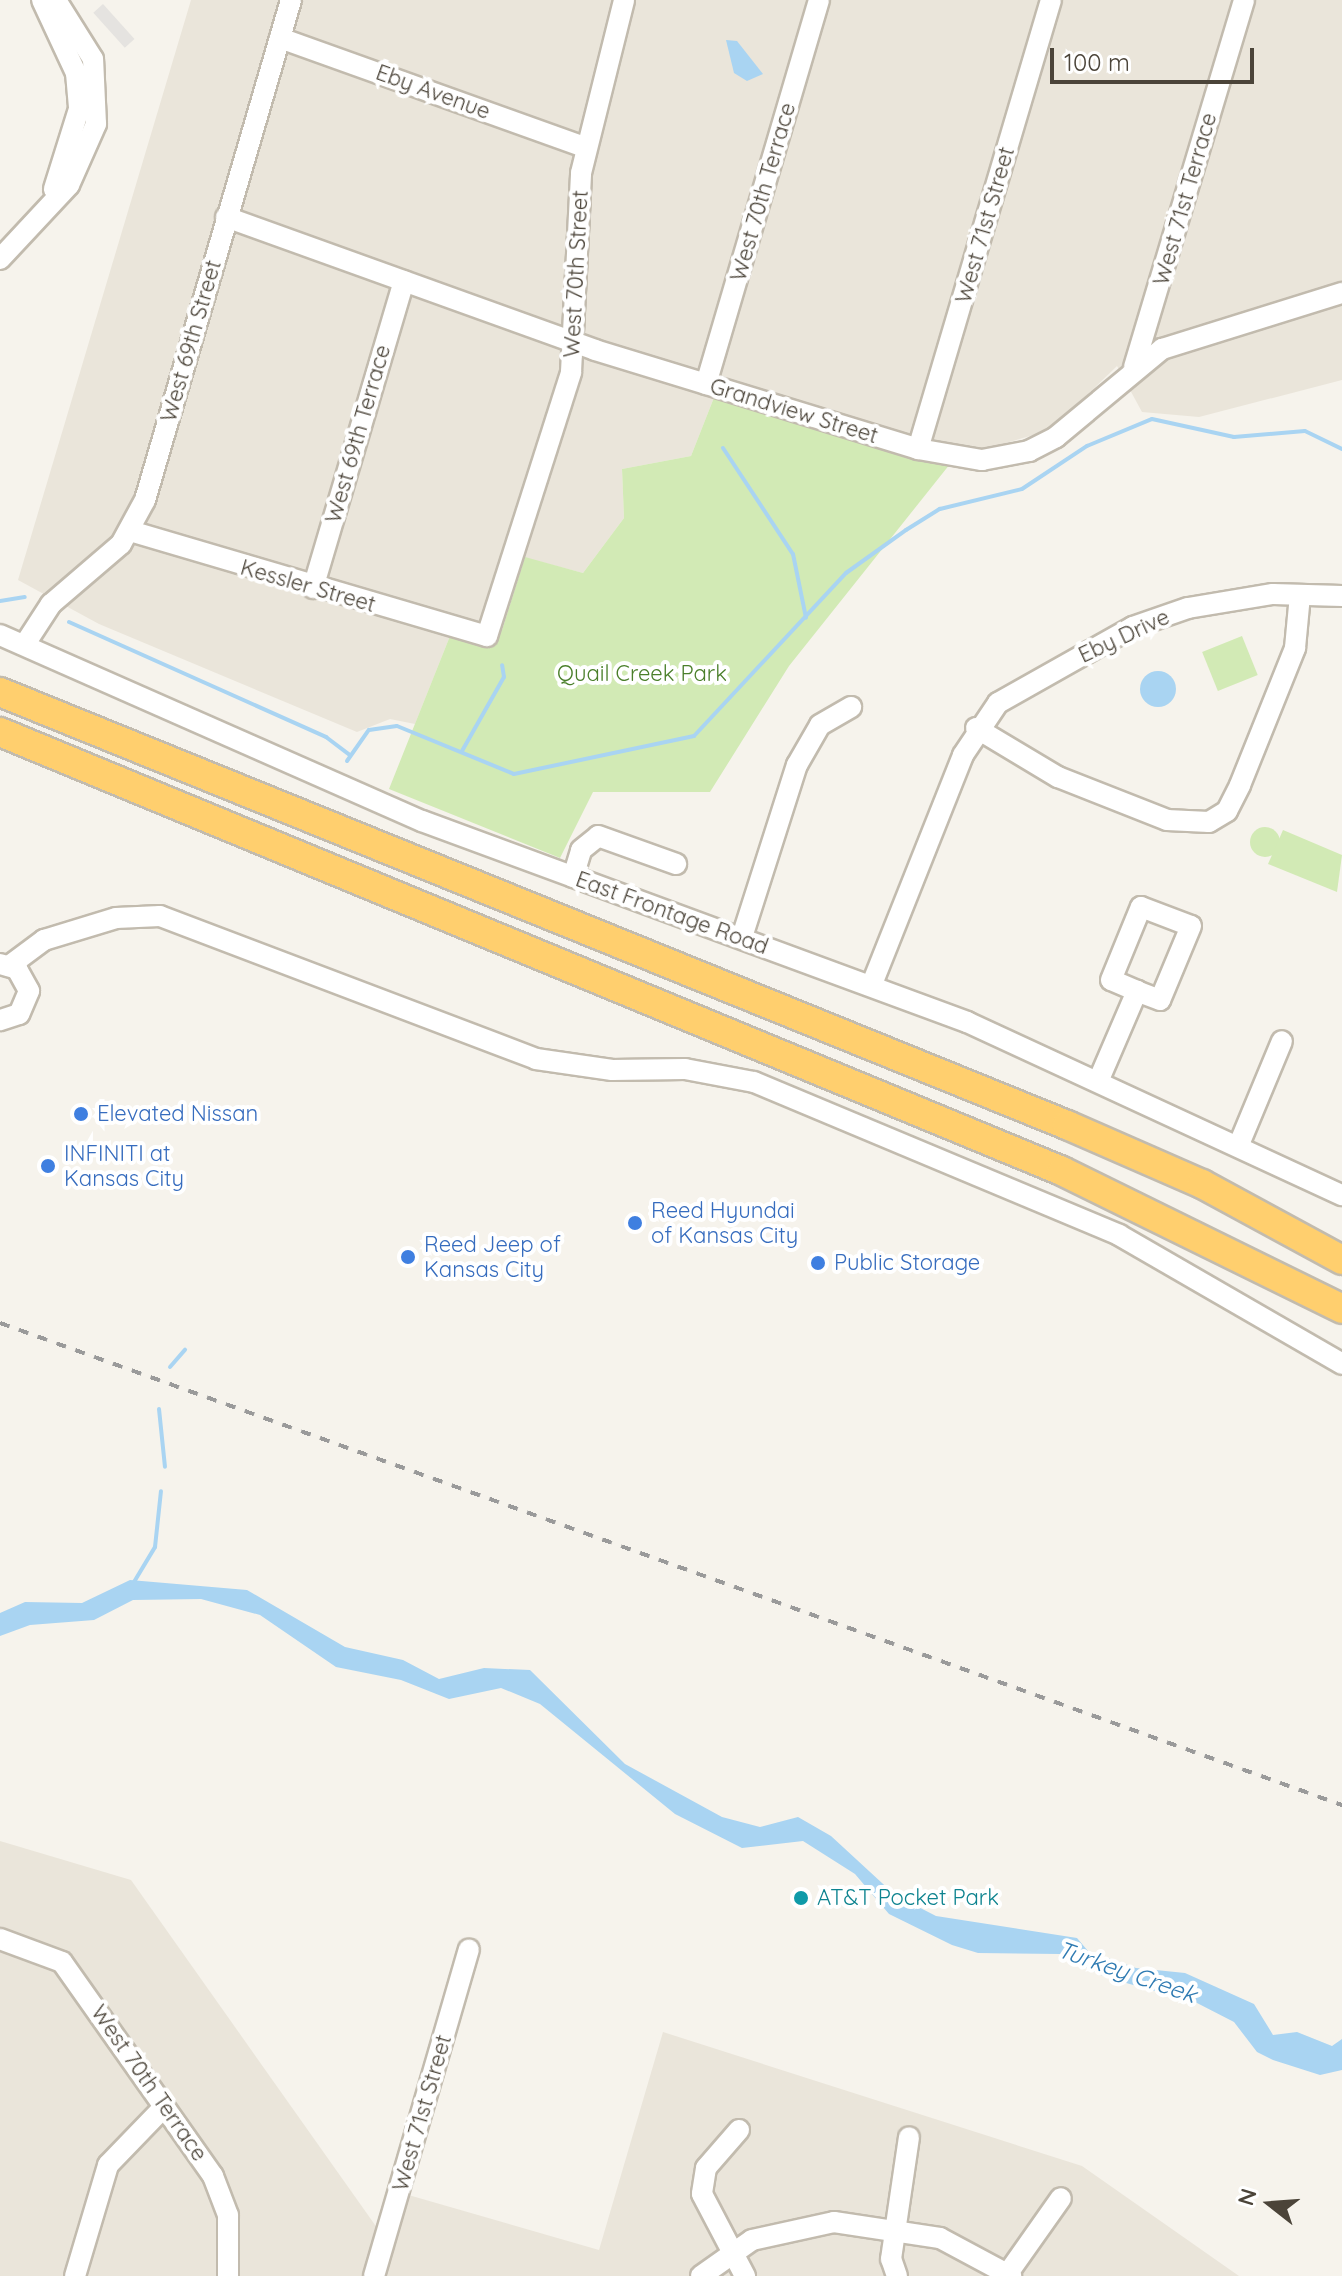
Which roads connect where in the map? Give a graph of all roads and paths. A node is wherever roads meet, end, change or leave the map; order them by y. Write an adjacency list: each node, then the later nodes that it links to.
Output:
1 (42, 0): 10 (street)
2 (56, 0): 10 (street)
3 (291, 0): 8 (street, West 69th Street)
4 (624, 0): 9 (street, West 70th Street)
5 (819, 0): 19 (street, West 70th Terrace)
6 (1051, 0): 20 (street, West 71st Street)
7 (1244, 0): 15 (street, West 71st Terrace)
8 (280, 38): 9 (street, Eby Avenue); 11 (street, West 69th Street)
9 (585, 147): 17 (street, West 70th Street)
10 (41, 214): 12 (street)
11 (226, 217): 13 (street, Grandview Street); 21 (street, West 69th Street)
12 (0, 259)
13 (404, 281): 17 (street, Grandview Street); 22 (street, West 69th Terrace)
14 (1342, 293): 16 (street, Grandview Street)
15 (1156, 307): 16 (street, West 71st Terrace); 18 (street, West 71st Terrace)
16 (1189, 339): 18 (street, Grandview Street)
17 (576, 343): 19 (street, Grandview Street); 26 (street, West 70th Street)
18 (1134, 368): 20 (street, Grandview Street)
19 (706, 384): 20 (street, Grandview Street)
20 (918, 449)
21 (130, 531): 22 (street, Kessler Street); 27 (street)
22 (313, 588): 26 (street, Kessler Street)
23 (1300, 595): 24 (street, Eby Drive); 30 (street, Eby Drive); 30 (street)
24 (1342, 596)
25 (0, 635): 27 (street, East Frontage Road)
26 (487, 636)
27 (25, 644): 33 (street, East Frontage Road)
28 (0, 692): 45 (highway)
29 (851, 707): 35 (street)
30 (976, 728): 38 (street, Eby Drive)
31 (0, 732): 46 (highway)
32 (676, 864): 33 (street)
33 (573, 877): 35 (street, East Frontage Road)
34 (67, 934): 36 (street); 37 (street); 47 (street)
35 (742, 937): 38 (street, East Frontage Road)
36 (4, 965): 37 (street)
37 (27, 983): 40 (street)
38 (872, 984): 42 (street, East Frontage Road)
39 (1137, 991): 39 (street); 42 (street)
40 (0, 1020)
41 (1282, 1041): 43 (street)
42 (1100, 1077): 43 (street, East Frontage Road)
43 (1240, 1142): 44 (street, East Frontage Road)
44 (1342, 1195)
45 (1342, 1260)
46 (1342, 1309)
47 (1342, 1364)
48 (0, 1939): 50 (street, West 70th Terrace)
49 (469, 1950): 59 (street, West 71st Street)
50 (164, 2107): 57 (street); 58 (street, West 70th Terrace)
51 (739, 2130): 55 (street)
52 (909, 2137): 54 (street)
53 (1061, 2198): 56 (street)
54 (895, 2228): 55 (street); 56 (street); 62 (street)
55 (730, 2253): 60 (street); 61 (street)
56 (1008, 2275)
57 (75, 2276)
58 (228, 2276)
59 (374, 2276)
60 (701, 2276)
61 (745, 2276)
62 (897, 2276)

